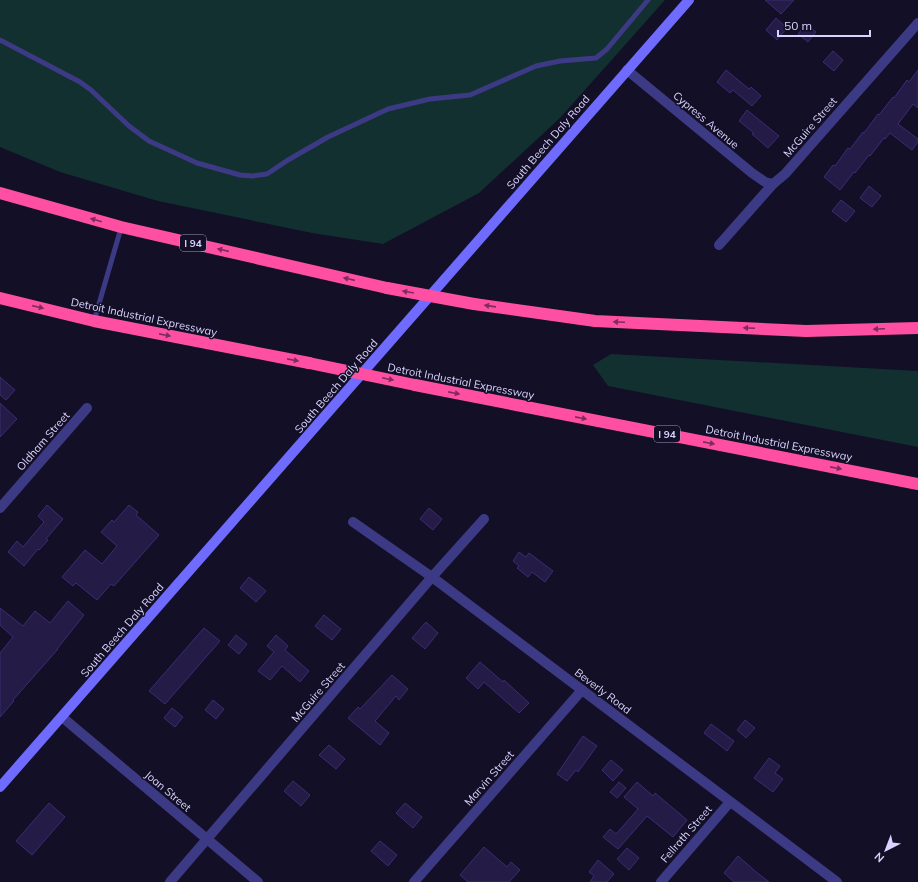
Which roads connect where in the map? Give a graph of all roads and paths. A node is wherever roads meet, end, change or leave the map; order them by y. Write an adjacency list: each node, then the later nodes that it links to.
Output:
1 (648, 0): 4 (lane)
2 (689, 0): 5 (street, South Beech Daly Road)
3 (918, 23): 6 (street, McGuire Street)
4 (0, 40)
5 (627, 70): 6 (street, Cypress Avenue); 20 (street, South Beech Daly Road)
6 (773, 184): 9 (street, McGuire Street)
7 (0, 193): 8 (highway, I 94, one-way to 7)
8 (121, 227): 11 (lane); 12 (highway, I 94, one-way to 8, bridge)
9 (719, 245)
10 (0, 298): 11 (highway, Detroit Industrial Expressway / I 94, one-way to 11)
11 (94, 321): 14 (highway, Detroit Industrial Expressway / I 94, one-way to 14, bridge)
12 (918, 328)
13 (87, 408): 15 (street, Oldham Street)
14 (918, 484)
15 (0, 508)
16 (484, 518): 18 (street, McGuire Street)
17 (353, 522): 18 (street, Beverly Road)
18 (432, 577): 19 (street, Beverly Road); 23 (street, McGuire Street)
19 (582, 690): 22 (street, Beverly Road); 26 (street, Marvin Street)
20 (62, 717): 21 (street, South Beech Daly Road); 23 (street, Joan Street)
21 (0, 788)
22 (730, 802): 27 (street, Fellrath Street); 28 (street, Beverly Road)
23 (207, 839): 24 (street, McGuire Street); 25 (street, Joan Street)
24 (170, 882)
25 (258, 882)
26 (414, 882)
27 (661, 882)
28 (837, 882)

